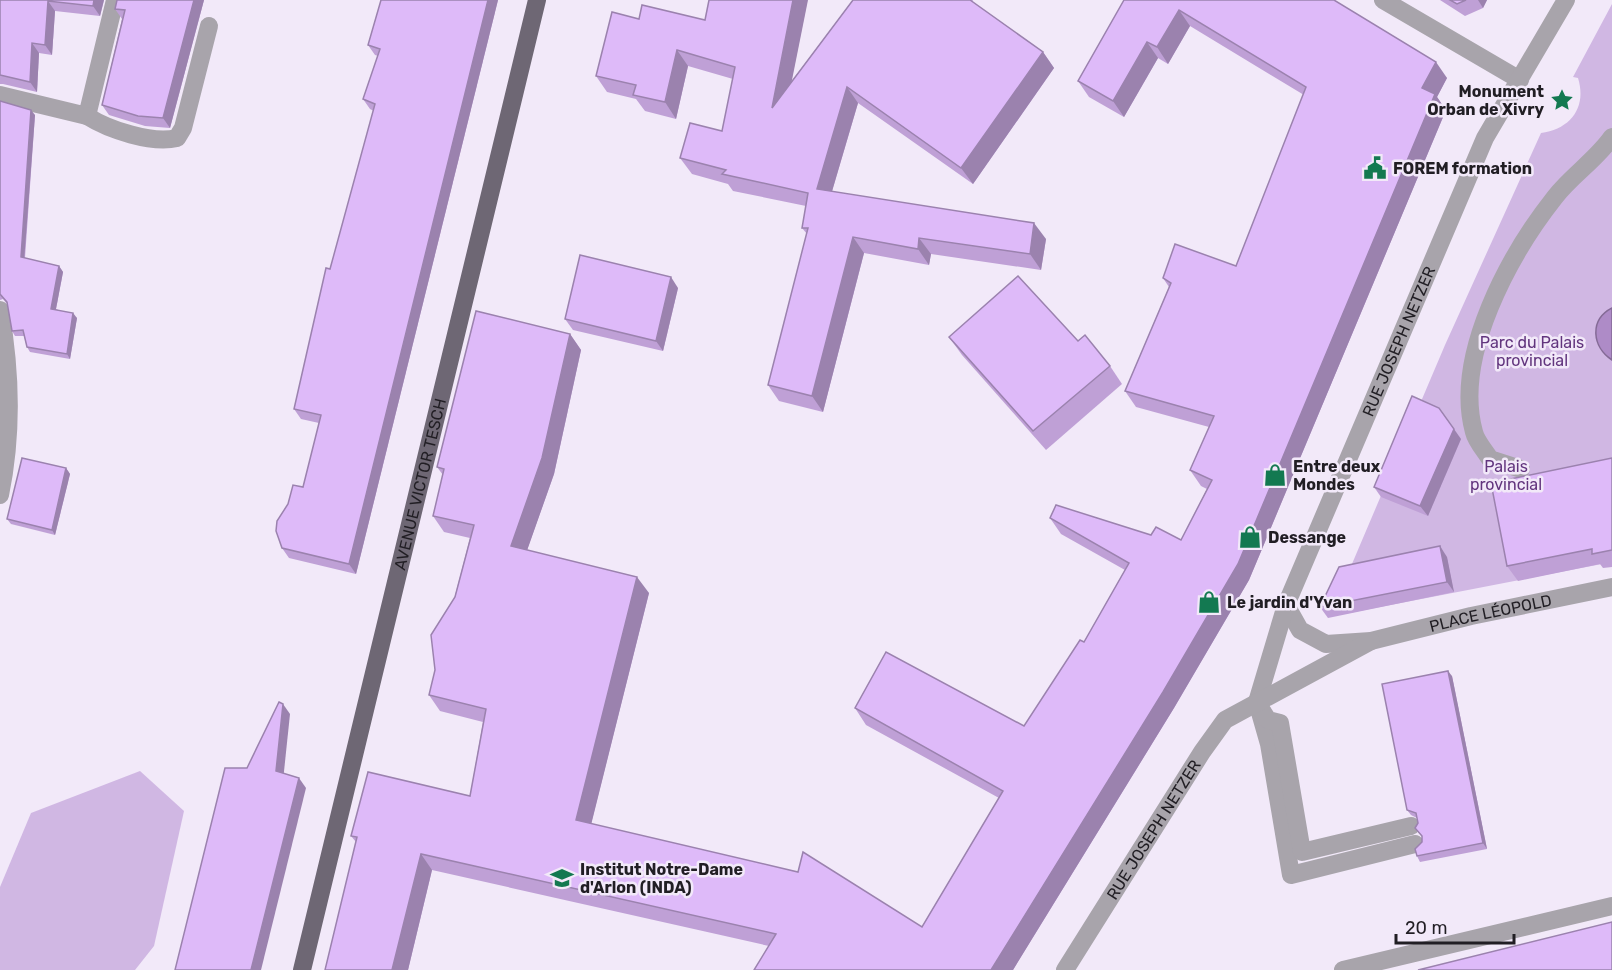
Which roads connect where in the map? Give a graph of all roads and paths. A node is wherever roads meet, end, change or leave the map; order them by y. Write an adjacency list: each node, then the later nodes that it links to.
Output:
1 (116, 0): 8 (street)
2 (537, 0): 19 (main road, AVENUE VICTOR TESCH)
3 (1383, 0): 6 (street)
4 (1566, 0): 6 (street, RUE JOSEPH NETZER)
5 (209, 26): 8 (street)
6 (1520, 80): 15 (street, RUE JOSEPH NETZER)
7 (0, 95): 8 (street)
8 (87, 116)
9 (1612, 137): 12 (street)
10 (0, 310): 11 (street)
11 (3, 463): 13 (street)
12 (1521, 469)
13 (0, 495)
14 (1612, 587): 16 (street, PLACE LÉOPOLD)
15 (1286, 605): 16 (street); 17 (street, RUE JOSEPH NETZER)
16 (1371, 641): 17 (street, RUE JOSEPH NETZER)
17 (1257, 702): 17 (street); 20 (street, RUE JOSEPH NETZER)
18 (1612, 906): 21 (street)
19 (302, 970)
20 (1065, 970)
21 (1343, 970)

